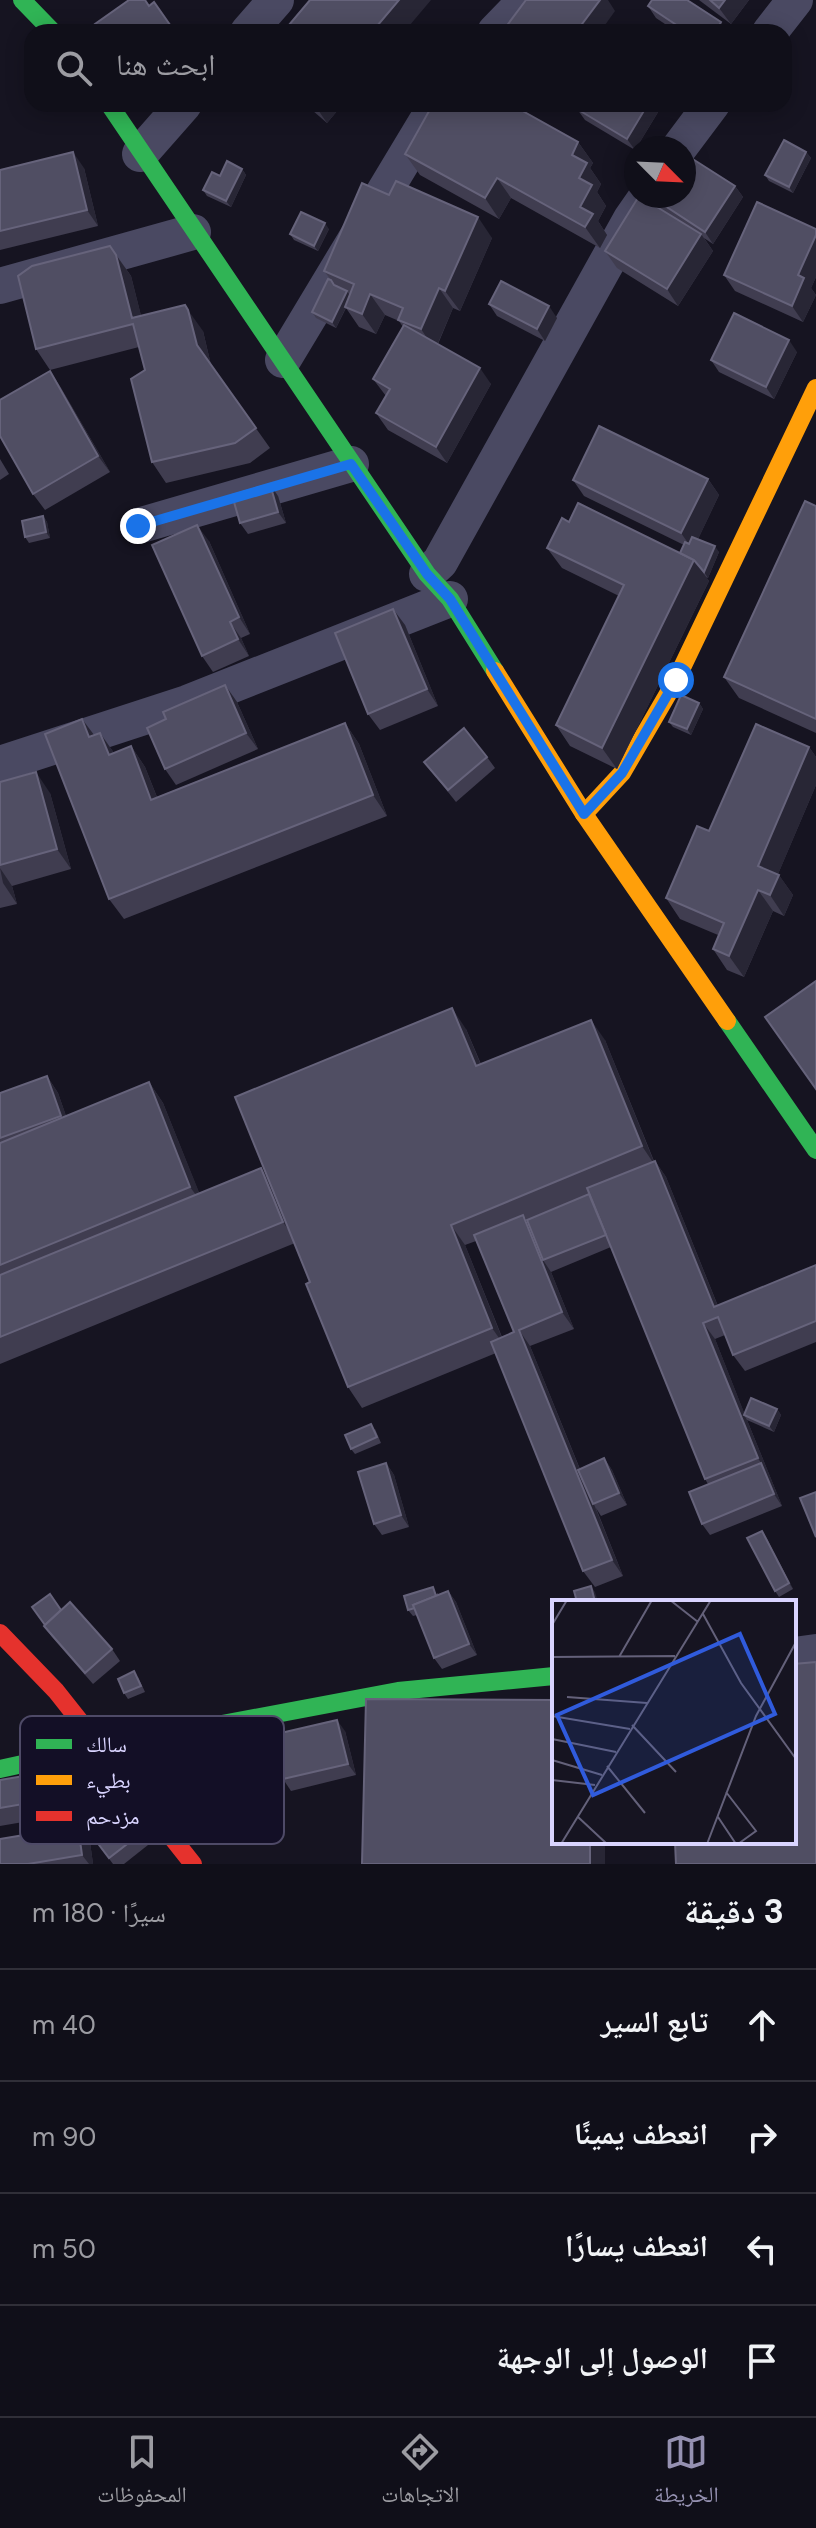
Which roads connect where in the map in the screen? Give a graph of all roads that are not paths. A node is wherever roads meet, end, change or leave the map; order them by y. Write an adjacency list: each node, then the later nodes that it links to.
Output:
1 (22, 0): 5 (main road)
2 (276, 0): 6 (street)
3 (526, 0): 7 (street)
4 (795, 0): 8 (street)
5 (45, 24)
6 (255, 24)
7 (503, 24)
8 (776, 24)
9 (114, 112): 14 (main road)
10 (177, 112): 14 (street)
11 (432, 112): 18 (street)
12 (706, 112): 13 (street)
13 (688, 136)
14 (140, 154): 16 (main road)
15 (639, 208): 22 (street)
16 (193, 232): 17 (street); 18 (main road)
17 (0, 286)
18 (283, 360): 20 (main road)
19 (816, 388): 24 (main road)
20 (351, 464): 21 (street); 22 (main road)
21 (138, 526)
22 (438, 586): 23 (street); 24 (main road)
23 (0, 764)
24 (584, 814): 25 (main road)
25 (816, 1150)
26 (0, 1633): 30 (main road)
27 (816, 1652): 28 (street)
28 (796, 1655)
29 (552, 1676): 31 (main road)
30 (76, 1716)
31 (265, 1716)
32 (20, 1765): 33 (main road)
33 (0, 1769)
34 (177, 1844): 35 (main road)
35 (193, 1864)

